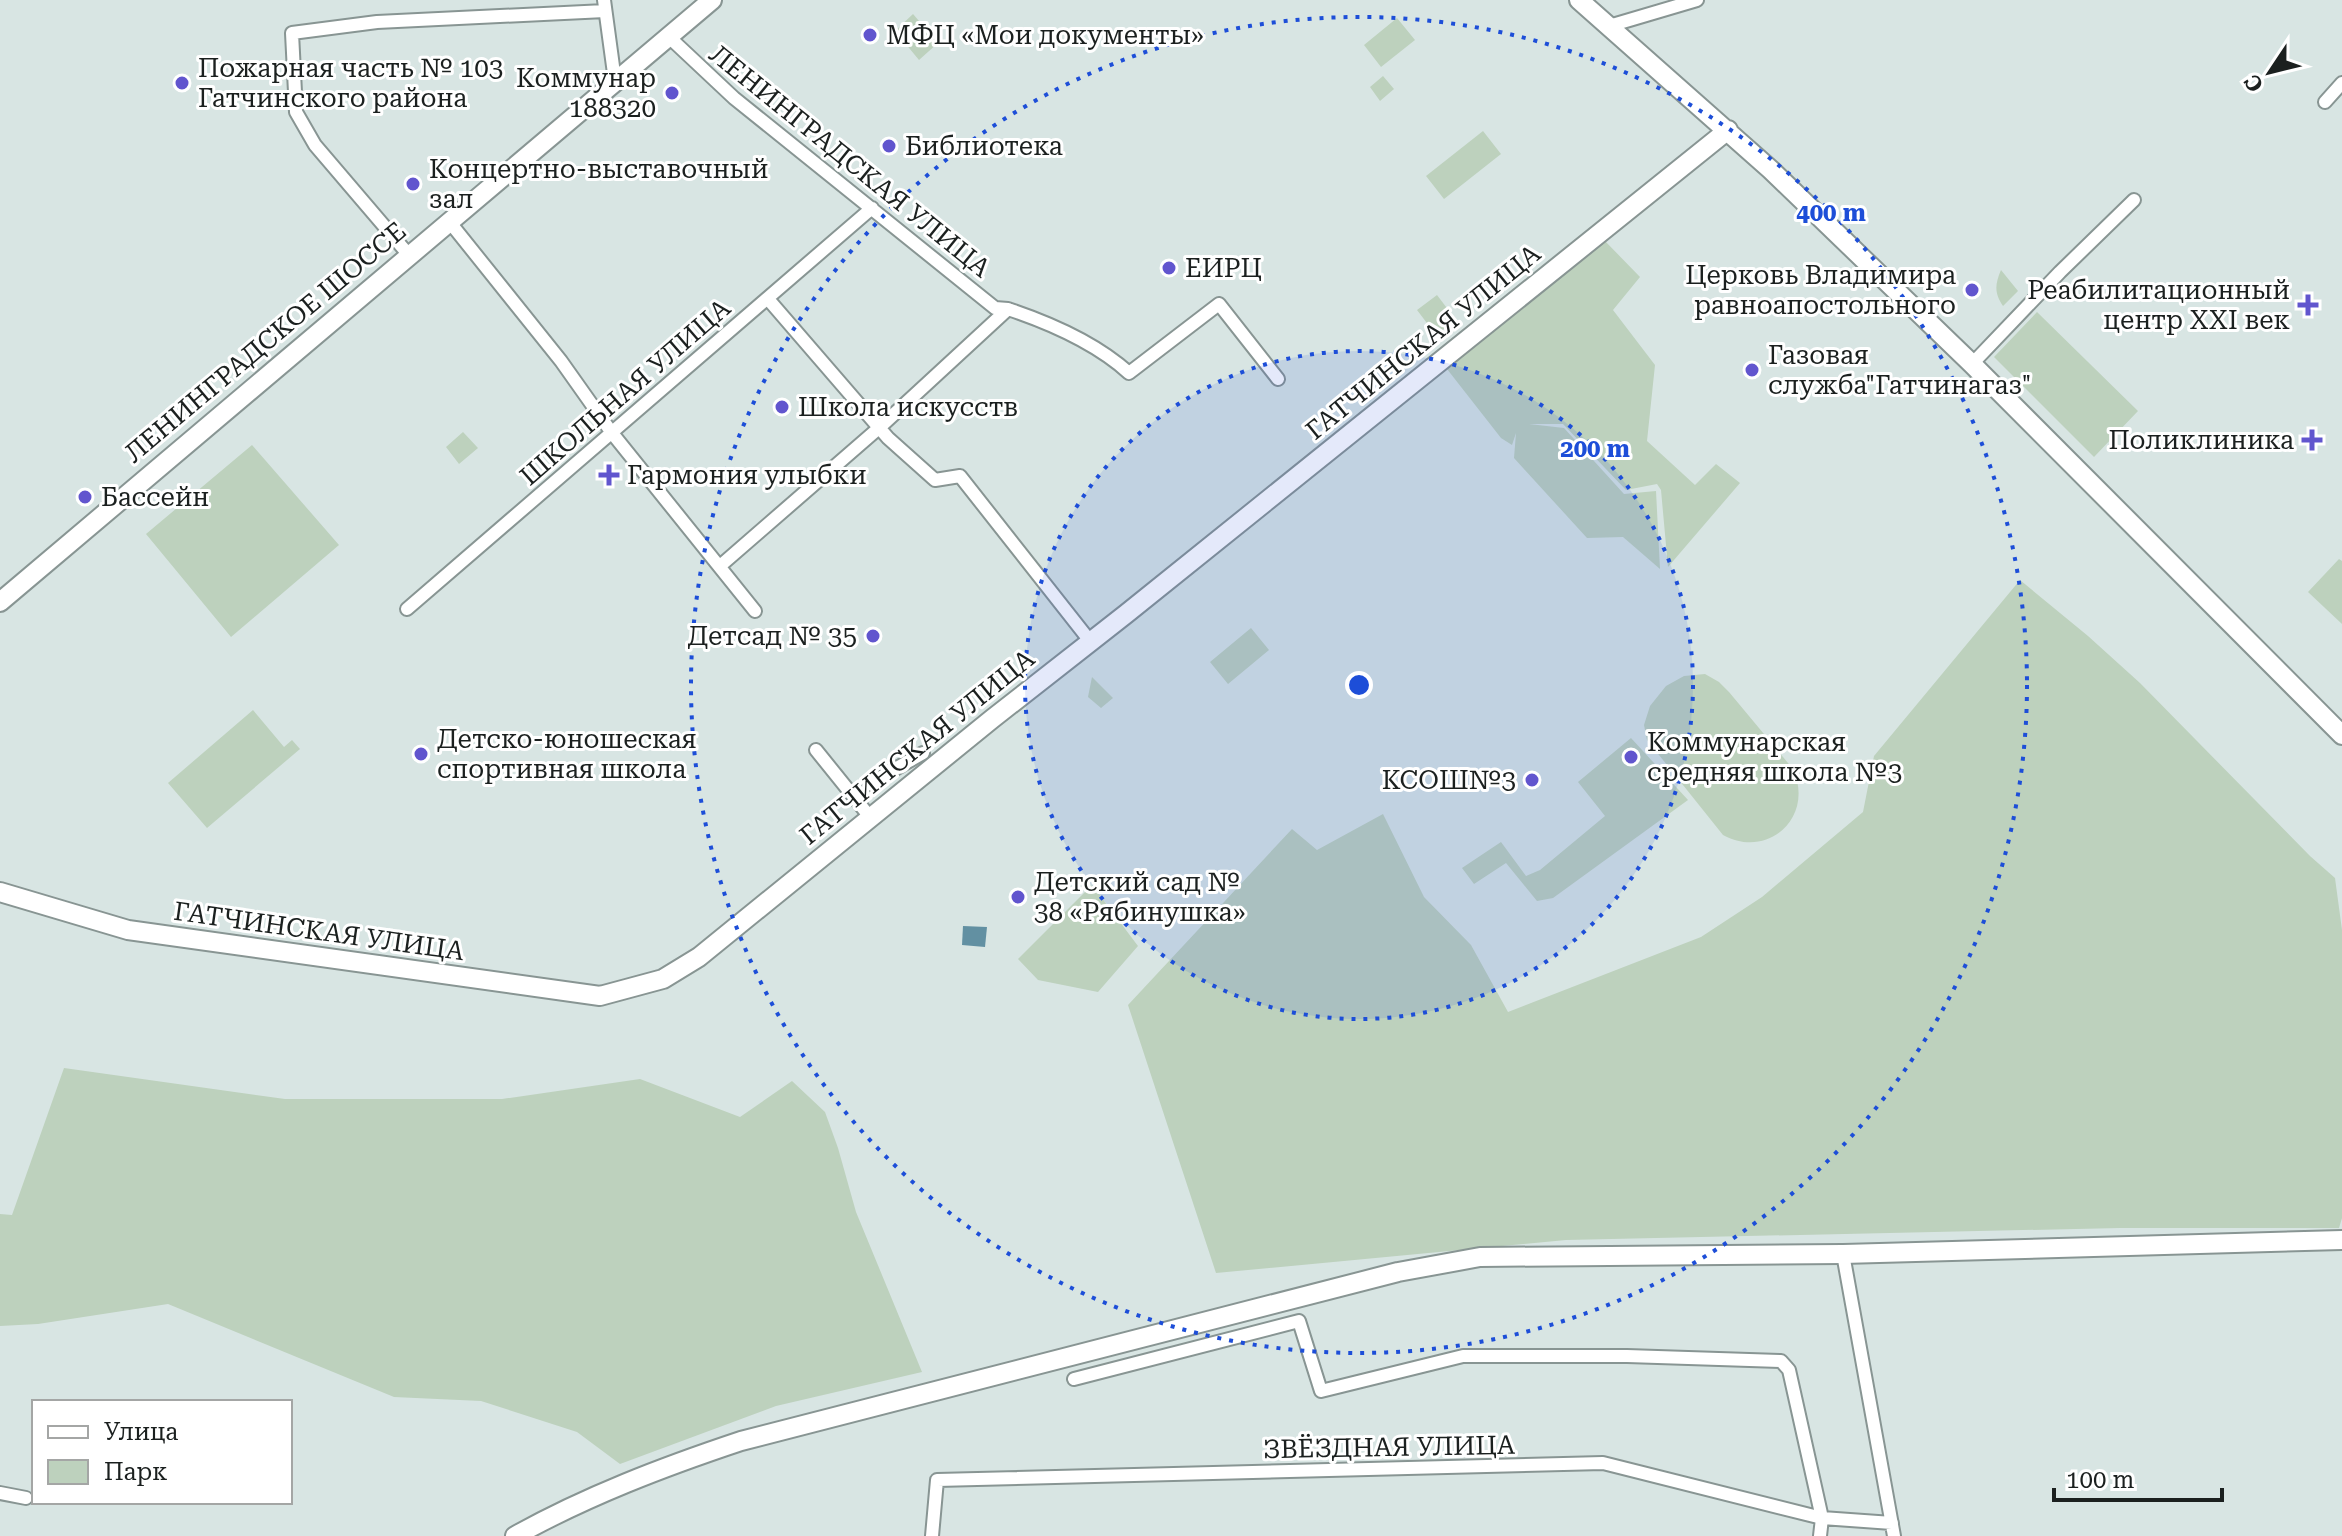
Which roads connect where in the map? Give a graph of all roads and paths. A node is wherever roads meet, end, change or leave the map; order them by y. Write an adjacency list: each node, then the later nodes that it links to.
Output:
1 (712, 0): 6 (main road, ЛЕНИНГРАДСКОЕ ШОССЕ)
2 (1579, 0): 5 (main road)
3 (1697, 0): 5 (street)
4 (604, 6): 7 (street); 14 (street)
5 (1609, 26): 10 (main road)
6 (669, 37): 7 (main road, ЛЕНИНГРАДСКОЕ ШОССЕ); 12 (street, ЛЕНИНГРАДСКАЯ УЛИЦА)
7 (615, 81): 13 (main road, ЛЕНИНГРАДСКОЕ ШОССЕ)
8 (2342, 83): 9 (street)
9 (2325, 102)
10 (1728, 130): 17 (main road); 25 (main road, ГАТЧИНСКАЯ УЛИЦА)
11 (2134, 200): 17 (street)
12 (872, 208): 15 (street, ШКОЛЬНАЯ УЛИЦА); 16 (street, ЛЕНИНГРАДСКАЯ УЛИЦА)
13 (448, 220): 14 (main road, ЛЕНИНГРАДСКОЕ ШОССЕ); 20 (street)
14 (408, 254): 22 (main road, ЛЕНИНГРАДСКОЕ ШОССЕ)
15 (768, 299): 19 (street); 20 (street, ШКОЛЬНАЯ УЛИЦА)
16 (1008, 309): 18 (street, ЛЕНИНГРАДСКАЯ УЛИЦА); 19 (street)
17 (1972, 364): 26 (main road)
18 (1278, 379)
19 (880, 427): 21 (street); 25 (street)
20 (612, 433): 21 (street); 23 (street, ШКОЛЬНАЯ УЛИЦА)
21 (720, 566): 24 (street)
22 (0, 602)
23 (407, 609)
24 (755, 611)
25 (1090, 641): 30 (main road, ГАТЧИНСКАЯ УЛИЦА)
26 (2342, 735)
27 (816, 750): 30 (street)
28 (923, 753): 29 (street)
29 (869, 784)
30 (870, 817): 31 (main road, ГАТЧИНСКАЯ УЛИЦА)
31 (0, 892)
32 (2342, 1240): 33 (main road)
33 (1843, 1254): 38 (street); 39 (main road)
34 (1074, 1379): 37 (street)
35 (0, 1493): 36 (street)
36 (26, 1498)
37 (1822, 1518): 38 (street, ЗВЁЗДНАЯ УЛИЦА); 40 (street, ЗВЁЗДНАЯ УЛИЦА); 41 (street)
38 (1893, 1530)
39 (515, 1536)
40 (932, 1536)
41 (1820, 1536)

